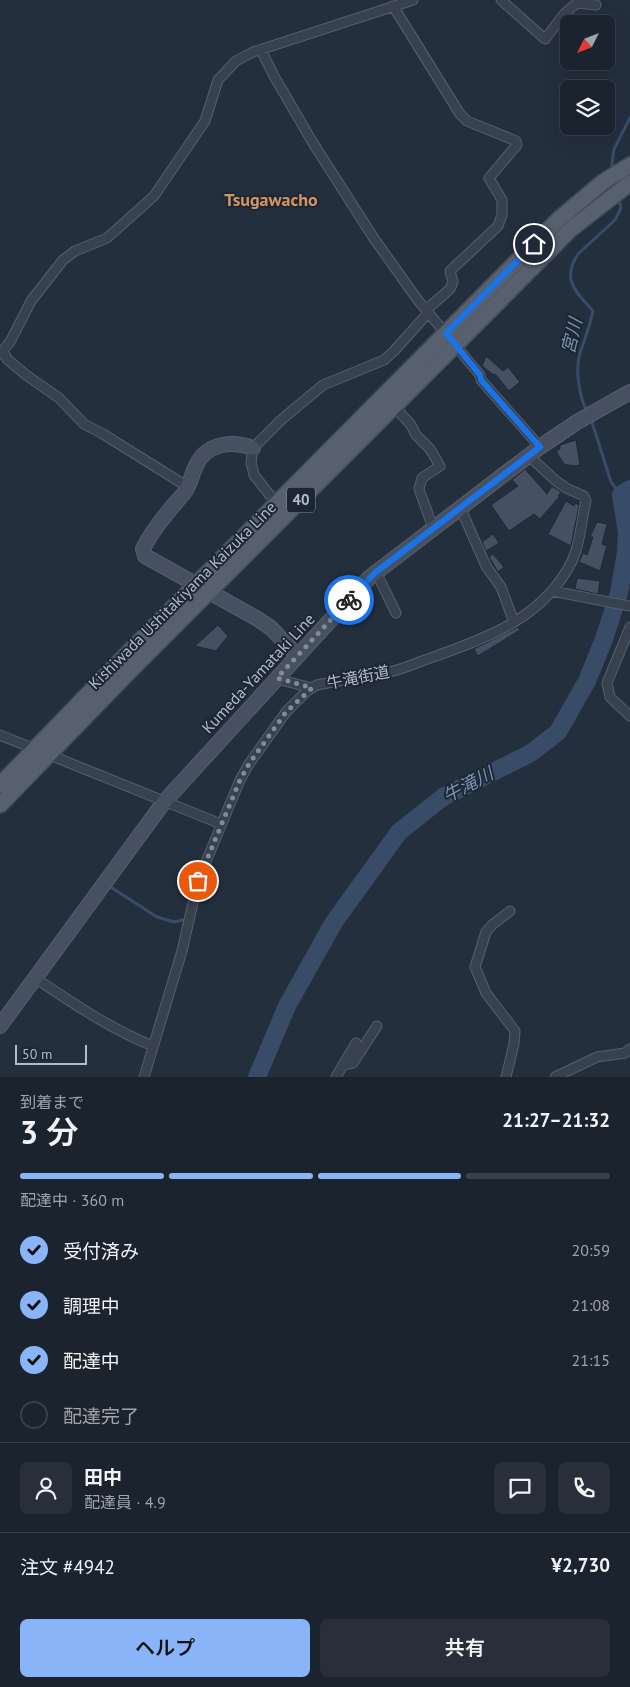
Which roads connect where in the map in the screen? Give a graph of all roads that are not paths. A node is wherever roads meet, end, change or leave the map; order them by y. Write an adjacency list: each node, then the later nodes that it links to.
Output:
1 (413, 0): 3 (street)
2 (501, 0): 4 (street)
3 (397, 4): 5 (street); 8 (street)
4 (596, 6)
5 (261, 50): 8 (street); 10 (street)
6 (630, 165): 9 (main road, Kishiwada Ushitakiyama Kaizuka Line / 40)
7 (629, 183): 9 (main road, Kishiwada Ushitakiyama Kaizuka Line / 40)
8 (427, 311): 9 (street); 13 (street)
9 (450, 339): 12 (main road, Kishiwada Ushitakiyama Kaizuka Line / 40); 14 (street); 16 (main road, Kishiwada Ushitakiyama Kaizuka Line / 40)
10 (2, 353): 15 (street)
11 (630, 392): 14 (street, Kumeda-Yamataki Line)
12 (394, 406): 18 (street); 20 (main road, Kishiwada Ushitakiyama Kaizuka Line / 40)
13 (253, 448): 15 (street); 16 (street)
14 (535, 451): 17 (street, Kumeda-Yamataki Line); 21 (street, 牛滝街道)
15 (188, 488): 20 (street)
16 (276, 503): 20 (main road, Kishiwada Ushitakiyama Kaizuka Line / 40)
17 (460, 507): 18 (street, Kumeda-Yamataki Line); 24 (street)
18 (433, 528): 19 (street, Kumeda-Yamataki Line)
19 (376, 572): 23 (street); 26 (street, Kumeda-Yamataki Line)
20 (202, 588): 26 (street); 31 (main road, Kishiwada Ushitakiyama Kaizuka Line / 40)
21 (552, 591): 22 (street); 24 (street, 牛滝街道)
22 (630, 606)
23 (396, 613)
24 (514, 622): 28 (street, 牛滝街道)
25 (630, 627): 29 (street)
26 (298, 656): 27 (street, Kumeda-Yamataki Line)
27 (277, 678): 28 (street); 33 (street, Kumeda-Yamataki Line)
28 (312, 688): 35 (street, 牛滝街道)
29 (630, 716)
30 (0, 734): 31 (street)
31 (43, 752): 32 (main road, Kishiwada Ushitakiyama Kaizuka Line / 40); 33 (street); 34 (main road, Kishiwada Ushitakiyama Kaizuka Line / 40)
32 (0, 785)
33 (164, 802): 35 (street); 37 (street, Kumeda-Yamataki Line)
34 (0, 805)
35 (221, 824): 41 (street, 牛滝街道)
36 (510, 911): 46 (street)
37 (35, 978): 38 (street, Kumeda-Yamataki Line); 41 (street)
38 (0, 1026)
39 (377, 1026): 43 (street)
40 (356, 1043): 43 (street)
41 (153, 1046): 44 (street, 牛滝街道)
42 (630, 1049): 47 (street)
43 (343, 1065): 45 (street)
44 (144, 1077)
45 (336, 1077)
46 (506, 1077)
47 (555, 1077)

